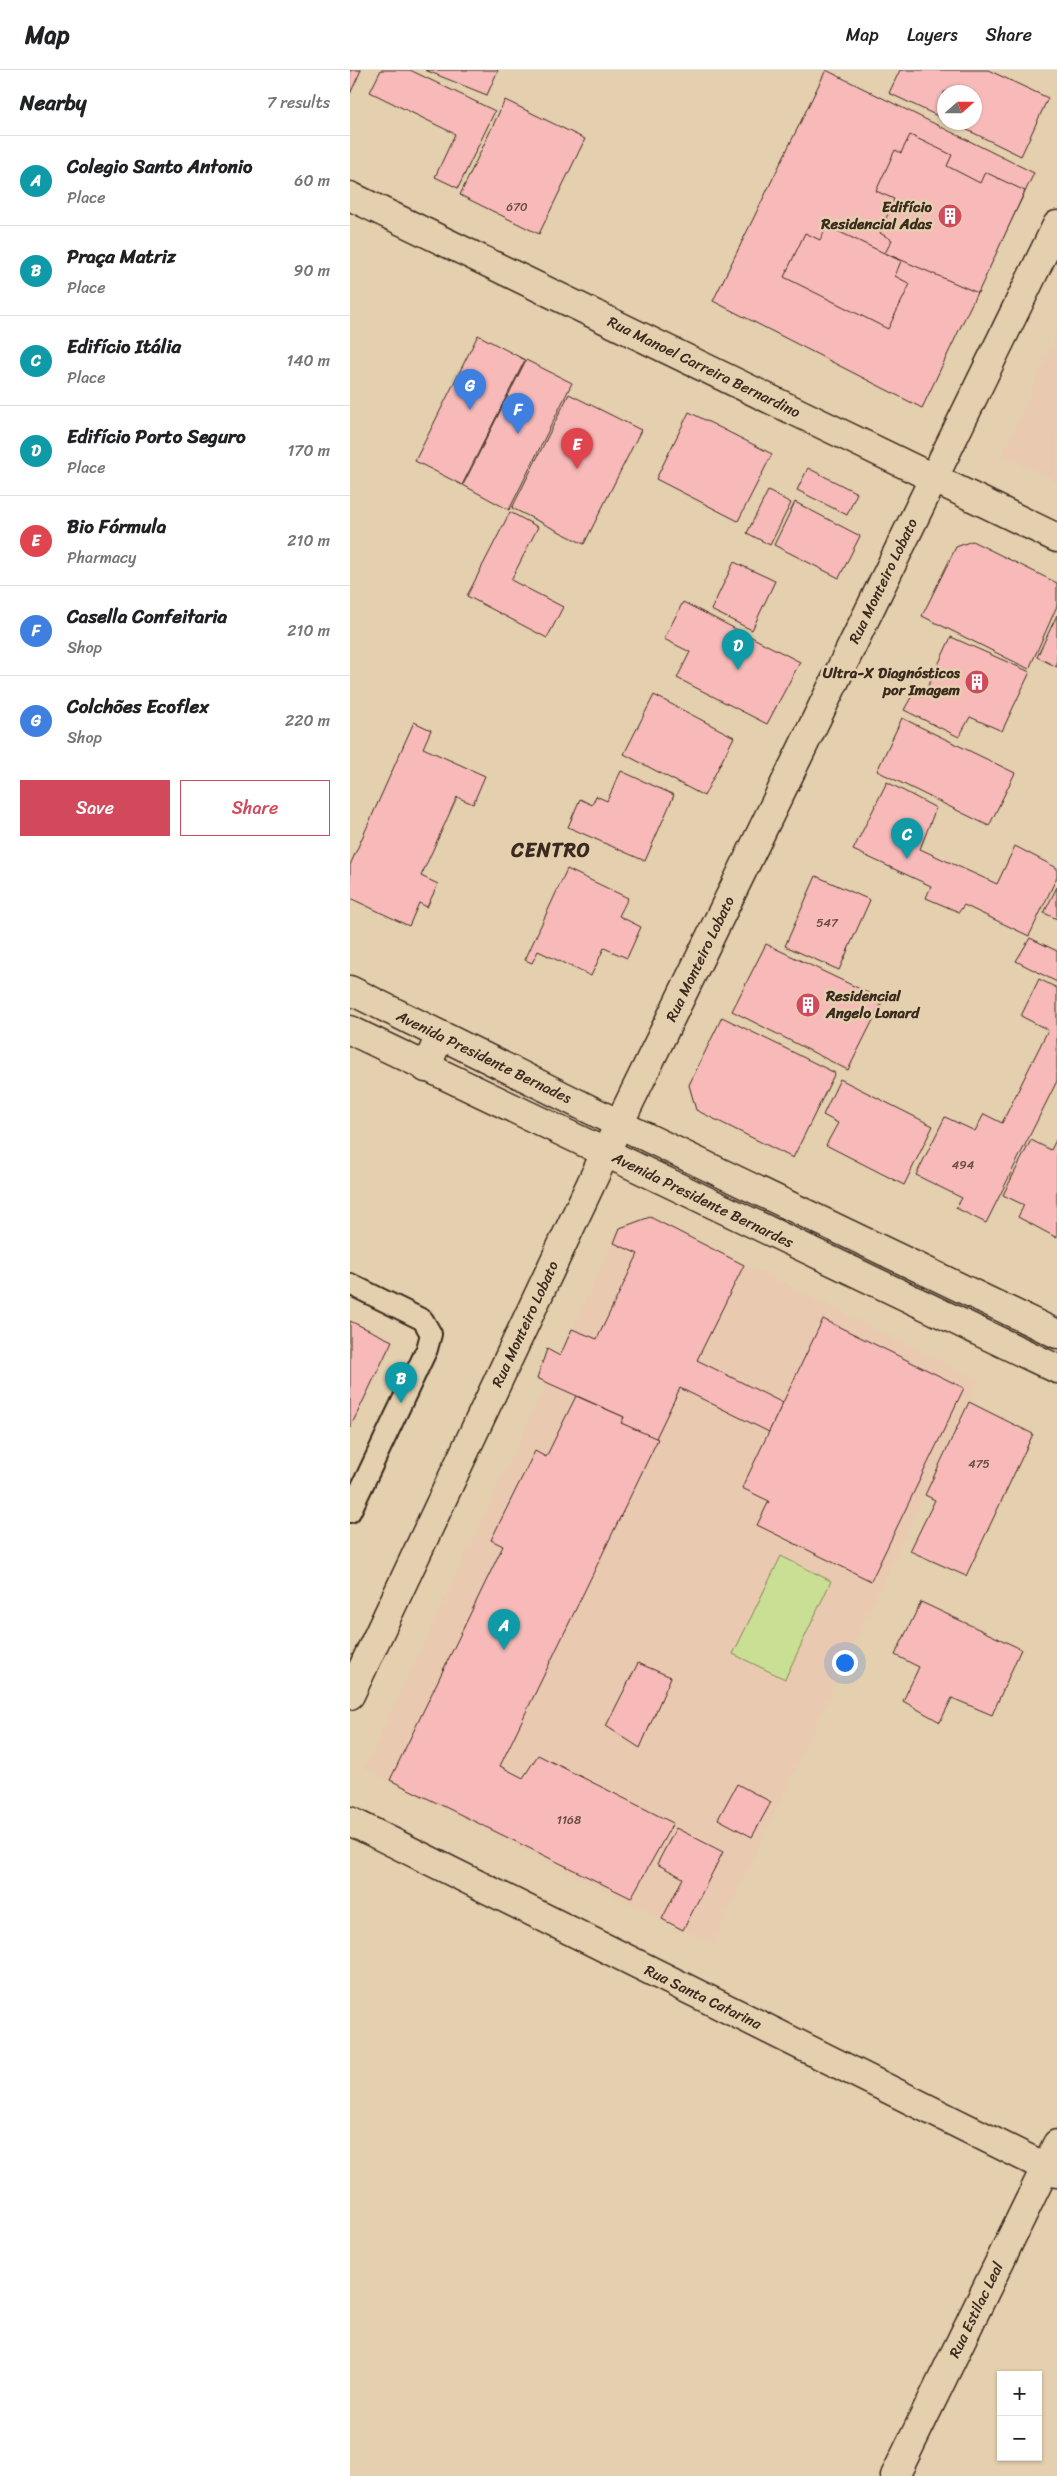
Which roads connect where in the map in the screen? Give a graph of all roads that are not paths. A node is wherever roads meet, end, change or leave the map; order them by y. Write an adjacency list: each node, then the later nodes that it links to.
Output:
1 (350, 196): 3 (street, Rua Manoel Carreira Bernardino)
2 (1057, 225): 3 (street, Rua Monteiro Lobato)
3 (934, 477): 4 (street, Rua Manoel Carreira Bernardino); 9 (street, Rua Monteiro Lobato)
4 (1057, 538)
5 (350, 990): 7 (street, Avenida Presidente Bernades)
6 (350, 1030): 8 (street, Avenida Presidente Bernardes)
7 (440, 1035): 8 (street); 9 (street, Avenida Presidente Bernades)
8 (426, 1068): 10 (street, Avenida Presidente Bernardes)
9 (619, 1124): 10 (street, Rua Monteiro Lobato); 12 (street, Avenida Presidente Bernardes)
10 (606, 1154): 13 (street, Avenida Presidente Bernardes); 15 (street, Rua Monteiro Lobato)
11 (350, 1284): 14 (lane)
12 (1057, 1334)
13 (1056, 1365)
14 (350, 1512)
15 (350, 1695)
16 (350, 1821): 17 (street, Rua Santa Catarina)
17 (1053, 2161): 18 (street, Rua Estilac Leal)
18 (895, 2476)

